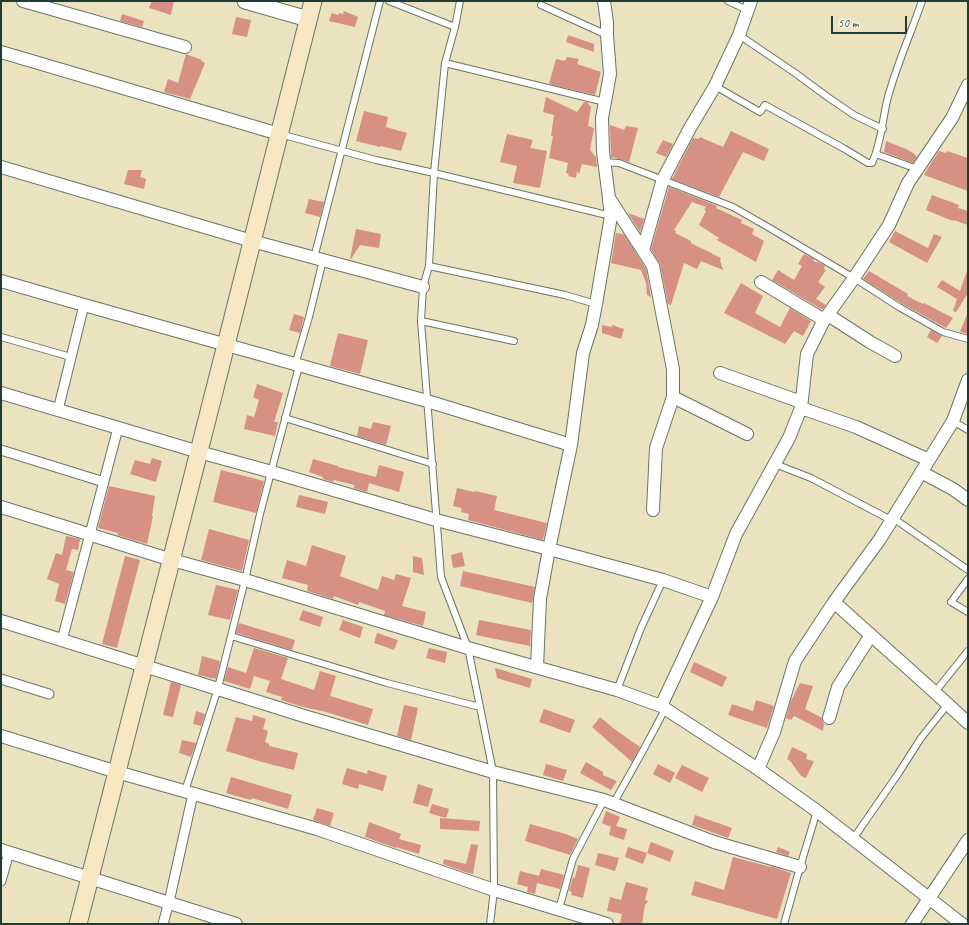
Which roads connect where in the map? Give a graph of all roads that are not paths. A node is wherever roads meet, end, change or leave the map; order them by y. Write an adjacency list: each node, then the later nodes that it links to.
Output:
1 (23, 1): 16 (street)
2 (245, 1): 12 (street)
3 (313, 1): 12 (main road)
4 (380, 1): 24 (lane)
5 (389, 1): 13 (lane)
6 (460, 1): 13 (lane)
7 (604, 1): 14 (street)
8 (728, 1): 11 (lane)
9 (922, 1): 22 (lane)
10 (541, 5): 14 (lane)
11 (749, 6): 15 (street)
12 (308, 19): 23 (main road)
13 (455, 27): 18 (lane)
14 (607, 35): 21 (street)
15 (739, 35): 20 (street); 22 (lane)
16 (185, 48)
17 (1, 52): 23 (street)
18 (445, 63): 21 (lane); 29 (lane)
19 (968, 85): 28 (street)
20 (715, 86): 25 (lane); 30 (street)
21 (605, 102): 26 (street)
22 (882, 129): 25 (lane)
23 (279, 134): 24 (lane); 33 (main road)
24 (342, 151): 29 (lane); 35 (lane)
25 (876, 154): 28 (lane)
26 (604, 162): 30 (lane); 31 (street)
27 (1, 167): 33 (street)
28 (917, 169): 37 (street)
29 (434, 173): 32 (lane); 36 (lane)
30 (663, 179): 34 (street); 37 (lane)
31 (609, 198): 32 (street); 34 (street)
32 (611, 216): 41 (street)
33 (252, 241): 35 (street); 48 (main road)
34 (643, 250): 55 (street)
35 (319, 259): 40 (street); 51 (lane)
36 (428, 266): 40 (lane); 41 (lane)
37 (854, 278): 43 (street); 46 (lane)
38 (1, 281): 42 (street)
39 (761, 282): 43 (street)
40 (423, 287): 44 (lane)
41 (596, 304): 64 (street)
42 (84, 305): 48 (street); 50 (street)
43 (826, 318): 49 (street); 57 (street)
44 (421, 321): 47 (lane); 56 (lane)
45 (1, 337): 50 (lane)
46 (968, 339)
47 (514, 341)
48 (226, 345): 51 (street); 66 (main road)
49 (895, 356)
50 (71, 357): 58 (street)
51 (297, 365): 56 (street); 59 (lane)
52 (720, 373): 57 (street)
53 (968, 380): 60 (street)
54 (1, 393): 58 (street)
55 (673, 397): 63 (street); 75 (street)
56 (427, 401): 64 (street); 68 (lane)
57 (801, 405): 67 (street); 69 (street)
58 (58, 410): 61 (street)
59 (285, 418): 68 (lane); 70 (lane)
60 (953, 421): 62 (lane); 67 (street)
61 (118, 428): 66 (street); 72 (street)
62 (968, 430)
63 (748, 434)
64 (571, 445): 79 (street)
65 (1, 450): 72 (street)
66 (199, 452): 70 (street); 80 (main road)
67 (929, 460): 71 (street)
68 (433, 464): 77 (lane)
69 (775, 464): 76 (lane); 85 (street)
70 (272, 472): 77 (street); 83 (lane)
71 (921, 472): 73 (street); 76 (street)
72 (104, 482): 78 (street)
73 (968, 500)
74 (1, 507): 78 (street)
75 (653, 510)
76 (892, 519): 81 (lane); 86 (street)
77 (436, 520): 79 (street); 92 (lane)
78 (90, 535): 80 (street); 91 (street)
79 (549, 549): 84 (street); 95 (street)
80 (172, 560): 83 (street); 94 (main road)
81 (968, 570)
82 (968, 579): 87 (lane)
83 (245, 580): 89 (lane); 92 (street)
84 (663, 580): 85 (street); 98 (lane)
85 (712, 597): 103 (street)
86 (834, 602): 90 (street); 107 (street)
87 (968, 612)
88 (1, 621): 91 (street)
89 (231, 636): 97 (lane); 102 (lane)
90 (871, 636): 99 (street); 104 (street)
91 (62, 640): 94 (street)
92 (468, 648): 95 (street); 102 (lane)
93 (968, 651): 99 (lane)
94 (144, 665): 97 (street); 108 (main road)
95 (536, 667): 98 (street)
96 (1, 679): 100 (street)
97 (218, 688): 109 (street); 110 (lane)
98 (617, 690): 103 (street)
99 (935, 692): 101 (street)
100 (49, 694)
101 (948, 704): 105 (street); 113 (lane)
102 (480, 707): 109 (lane)
103 (663, 708): 107 (street); 111 (lane)
104 (829, 718)
105 (968, 723)
106 (1, 736): 108 (street)
107 (758, 769): 112 (street)
108 (117, 772): 110 (street); 117 (main road)
109 (493, 772): 111 (street); 119 (lane)
110 (189, 793): 119 (street); 121 (street)
111 (609, 802): 116 (street); 122 (lane)
112 (817, 812): 113 (street); 116 (lane)
113 (853, 839): 120 (street)
114 (968, 840): 120 (street)
115 (5, 851): 117 (street); 118 (street)
116 (800, 867): 128 (lane)
117 (90, 877): 121 (street); 123 (main road)
118 (1, 881)
119 (494, 890): 122 (street); 126 (lane)
120 (929, 898): 129 (street); 130 (street)
121 (169, 902): 124 (street); 125 (street)
122 (559, 910): 127 (street)
123 (78, 924)
124 (163, 924)
125 (236, 924)
126 (490, 924)
127 (607, 924)
128 (784, 924)
129 (912, 924)
130 (962, 924)

